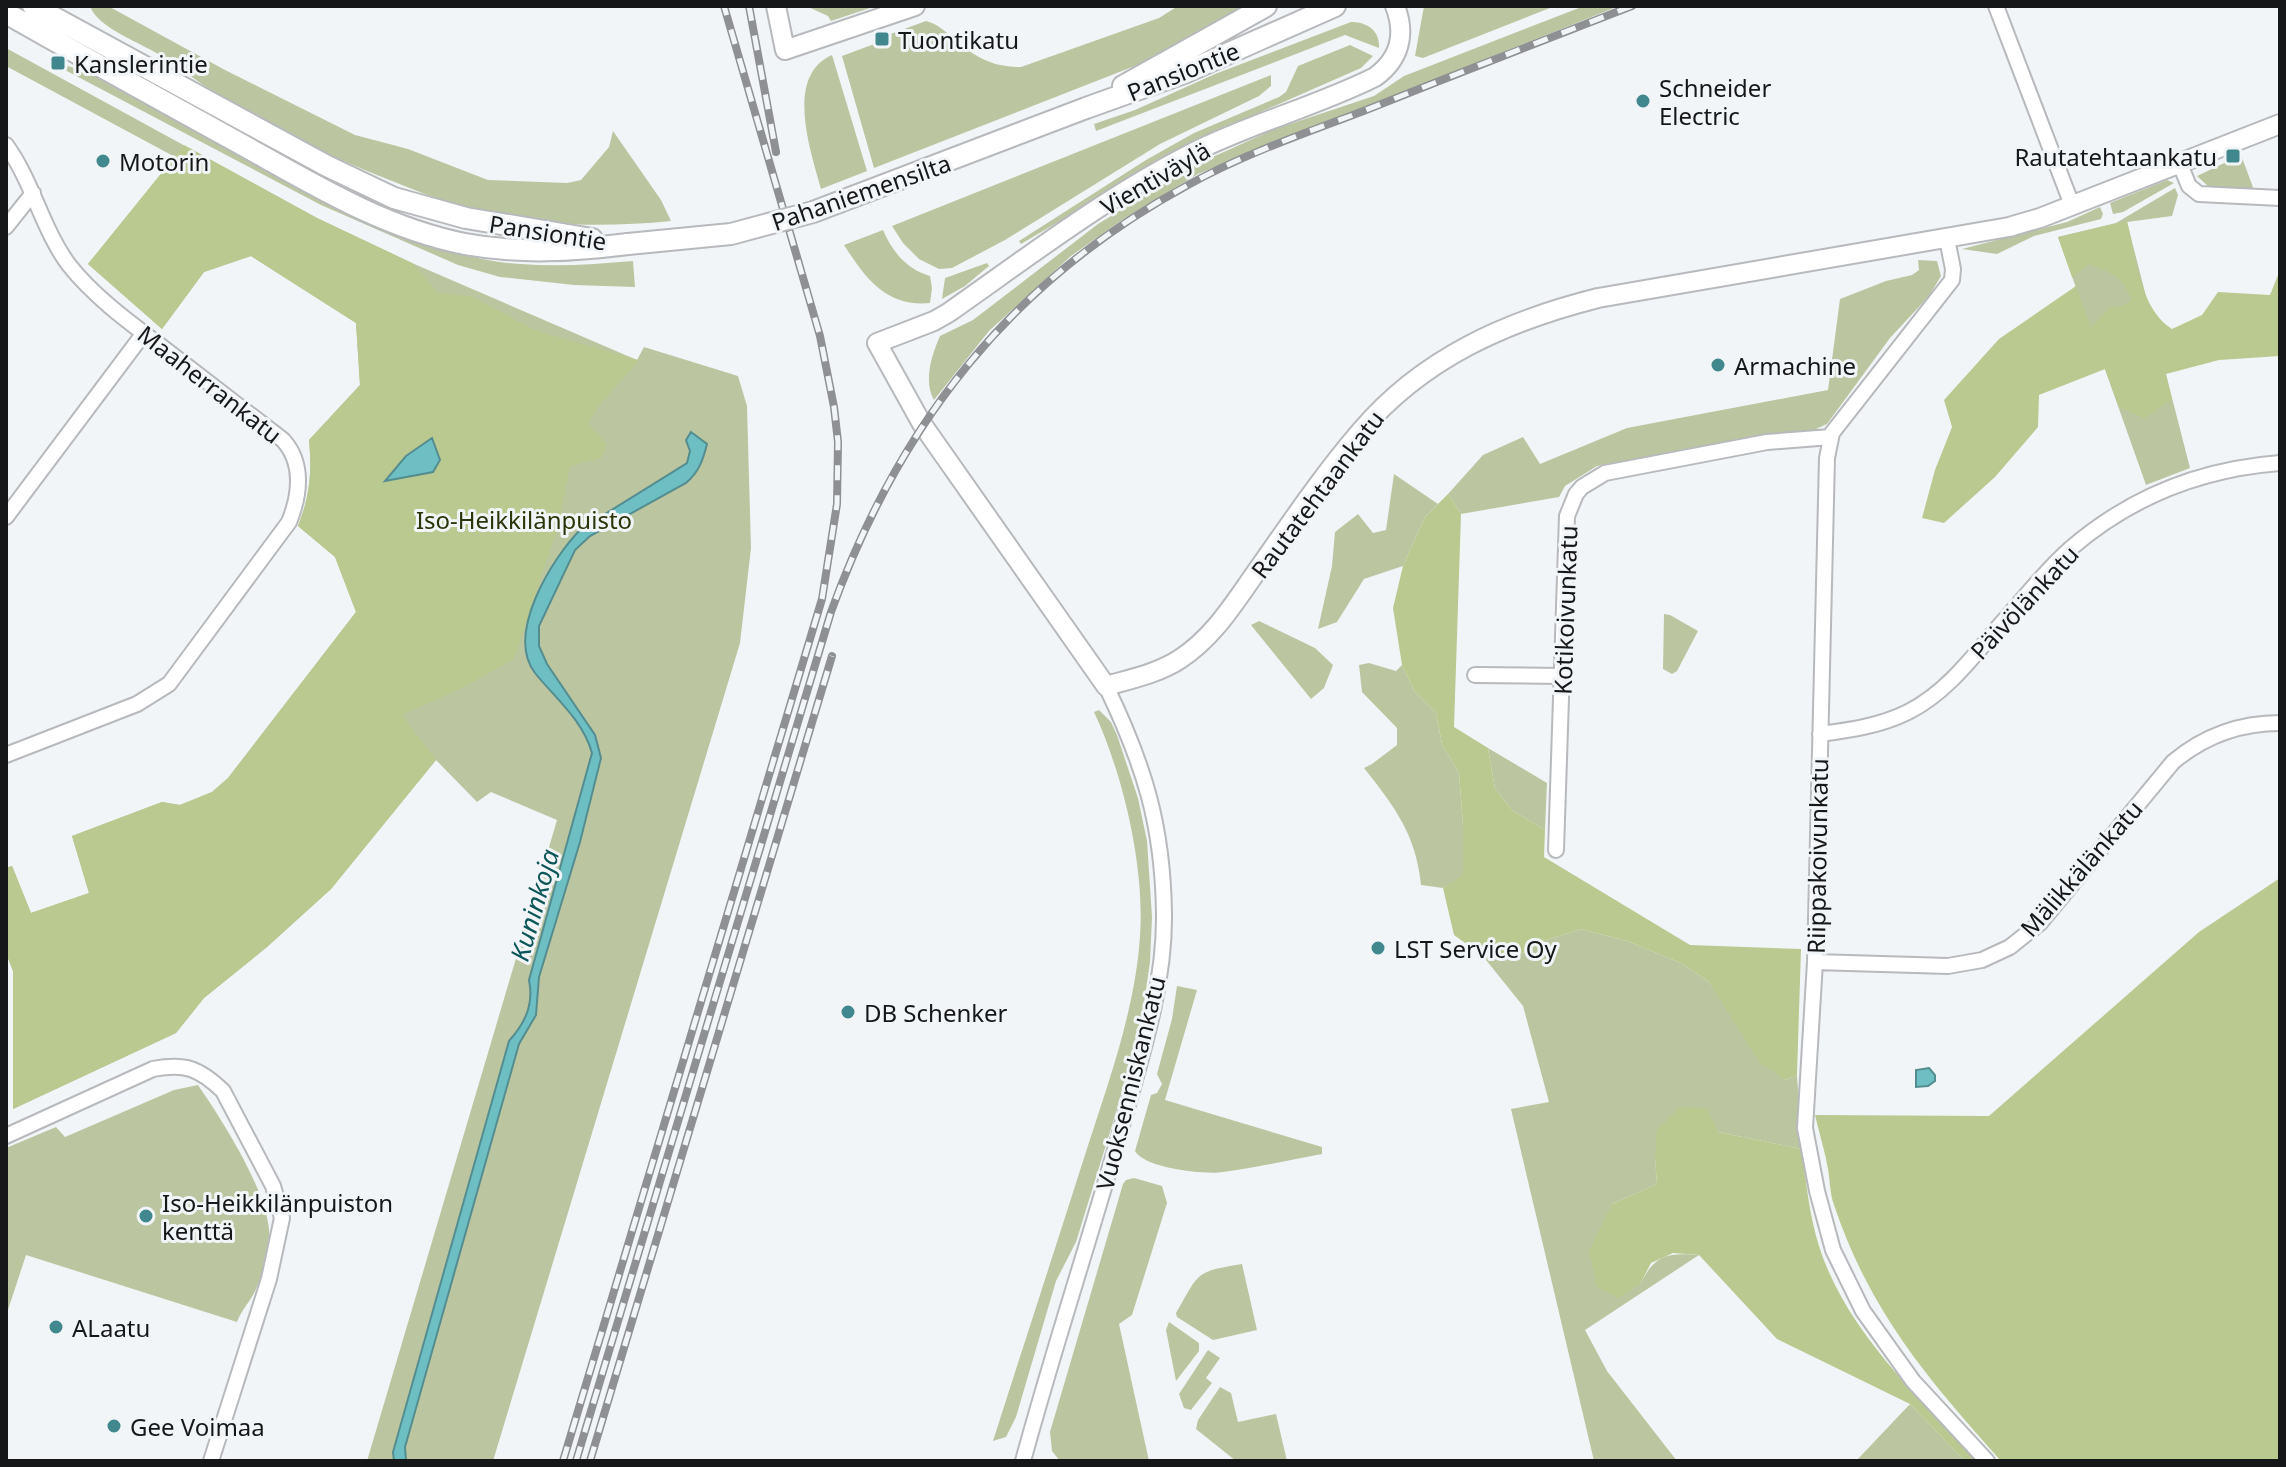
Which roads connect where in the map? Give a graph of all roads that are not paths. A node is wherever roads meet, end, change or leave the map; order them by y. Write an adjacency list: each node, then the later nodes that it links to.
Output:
1 (33, 6): 18 (main road, Pansiontie)
2 (776, 6): 3 (street)
3 (915, 6)
4 (1266, 6): 9 (main road, Pansiontie)
5 (1335, 6): 9 (main road, Pansiontie)
6 (1395, 6): 20 (street, Vientiväylä)
7 (1996, 6): 15 (street)
8 (6, 13): 18 (main road, Pansiontie)
9 (1086, 108): 18 (main road, Pahaniemensilta, bridge)
10 (2280, 124): 12 (street, Rautatehtaankatu)
11 (6, 145): 13 (street, Maaherrankatu)
12 (2179, 162): 14 (street); 15 (street, Rautatehtaankatu)
13 (33, 193): 16 (street); 19 (street, Maaherrankatu)
14 (2280, 198)
15 (2072, 205): 17 (street, Rautatehtaankatu)
16 (6, 227)
17 (1947, 239): 21 (street); 26 (street, Rautatehtaankatu)
18 (628, 244)
19 (144, 333): 23 (street); 29 (street, Maaherrankatu)
20 (877, 343): 26 (street, Vuoksenniskankatu)
21 (1831, 437): 25 (street, Kotikoivunkatu); 28 (street, Riippakoivunkatu)
22 (2280, 463): 28 (street, Päivölänkatu)
23 (6, 517)
24 (1475, 675): 25 (street)
25 (1563, 676): 30 (street, Kotikoivunkatu)
26 (1106, 686): 34 (street, Vuoksenniskankatu)
27 (2280, 723): 31 (street, Mälikkälänkatu)
28 (1820, 734): 31 (street, Riippakoivunkatu)
29 (6, 755)
30 (1556, 850)
31 (1815, 962): 35 (street, Riippakoivunkatu)
32 (6, 1136): 33 (street)
33 (211, 1461)
34 (1023, 1461)
35 (1987, 1461)

